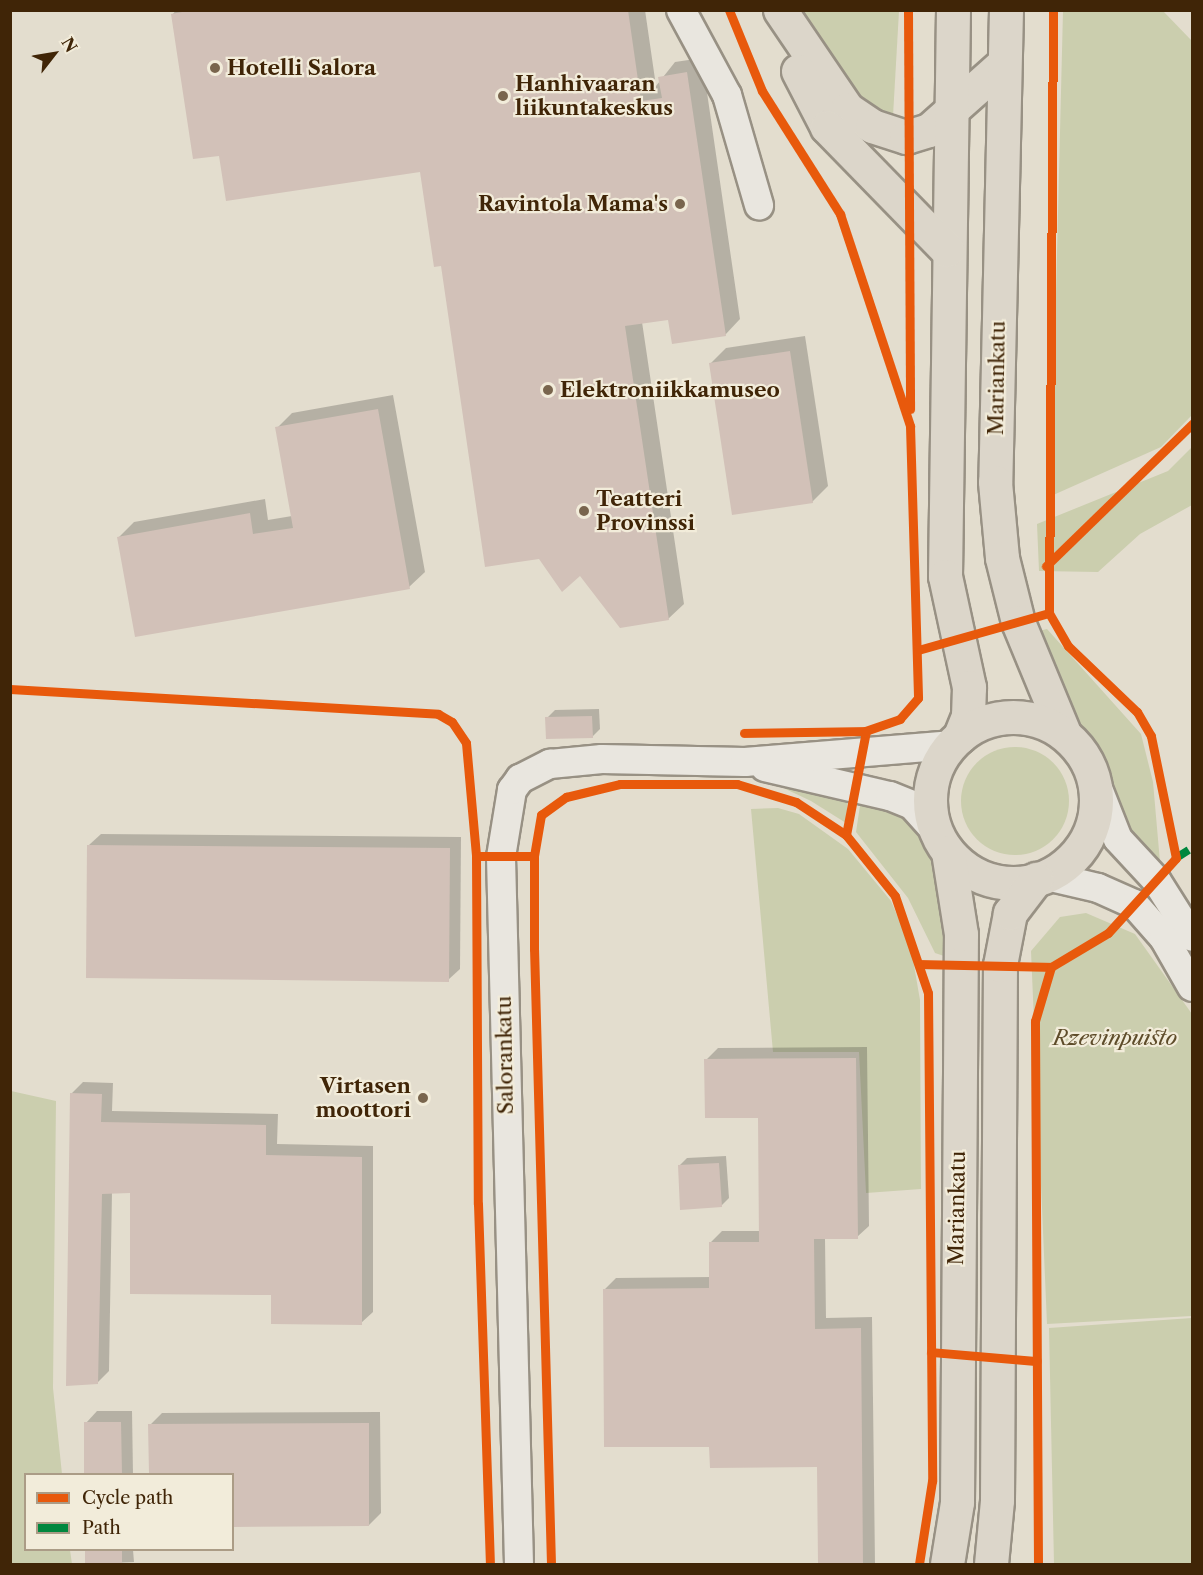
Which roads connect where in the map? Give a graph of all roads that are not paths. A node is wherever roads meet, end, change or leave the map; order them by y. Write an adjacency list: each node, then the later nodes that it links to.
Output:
1 (681, 10): 7 (street)
2 (778, 10): 6 (main road); 8 (main road)
3 (953, 10): 6 (main road)
4 (1006, 10): 5 (main road, Mariankatu)
5 (1002, 65): 6 (main road); 9 (main road, Mariankatu)
6 (948, 116): 8 (main road)
7 (759, 205)
8 (947, 250): 10 (main road)
9 (1064, 733): 10 (main road); 12 (main road)
10 (955, 740): 11 (street, Salorankatu); 13 (main road)
11 (745, 762): 13 (street, Salorankatu); 17 (street, Salorankatu)
12 (1095, 781): 14 (main road); 15 (street)
13 (942, 842): 14 (main road); 18 (main road, Mariankatu)
14 (1041, 878): 16 (street); 19 (main road, Mariankatu)
15 (1192, 937)
16 (1192, 987)
17 (519, 1564)
18 (947, 1564)
19 (992, 1564)

